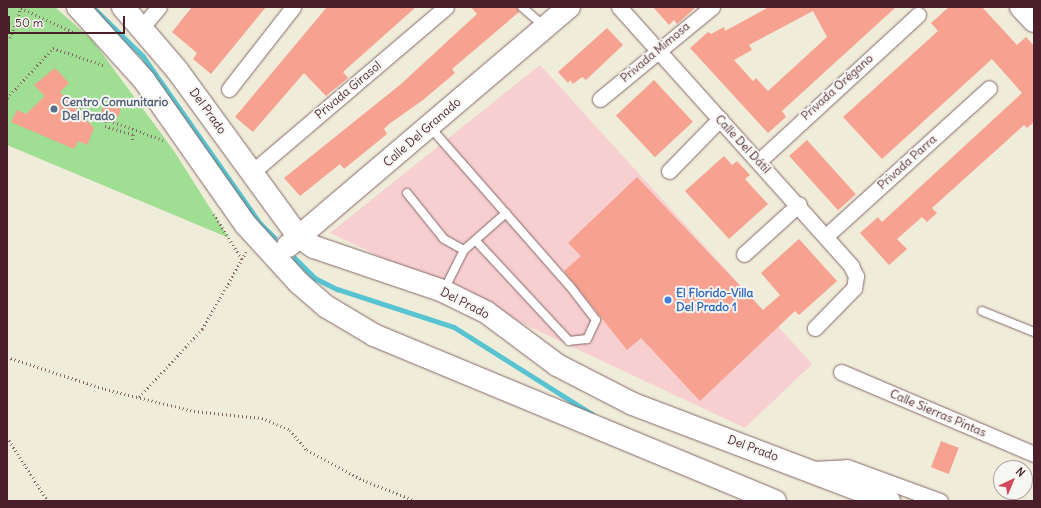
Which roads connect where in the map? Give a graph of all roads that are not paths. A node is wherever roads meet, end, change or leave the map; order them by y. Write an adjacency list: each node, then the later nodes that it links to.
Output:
1 (78, 7): 32 (main road)
2 (122, 7): 14 (main road, Del Prado)
3 (159, 7): 14 (street)
4 (293, 7): 17 (street)
5 (446, 7): 23 (street, Privada Girasol)
6 (522, 7): 13 (lane)
7 (569, 7): 13 (main road, Calle Del Granado)
8 (619, 7): 15 (street, Calle Del Dátil)
9 (712, 7): 15 (street, Privada Mimosa)
10 (1021, 7): 12 (main road)
11 (918, 15): 21 (street, Privada Orégano)
12 (1034, 21)
13 (544, 26): 20 (main road, Calle Del Granado)
14 (142, 27): 23 (main road, Del Prado)
15 (657, 50): 18 (street, Privada Mimosa); 19 (street, Calle Del Dátil)
16 (989, 88): 27 (street, Privada Parra)
17 (229, 89)
18 (600, 99)
19 (720, 119): 21 (street, Calle Del Dátil); 22 (street)
20 (429, 126): 26 (lane); 28 (main road, Calle Del Granado)
21 (759, 161): 25 (street, Calle Del Dátil)
22 (669, 171)
23 (251, 173): 28 (main road, Del Prado)
24 (407, 193): 30 (lane)
25 (799, 204): 27 (street, Calle Del Dátil); 31 (street)
26 (506, 213): 29 (lane); 29 (lane)
27 (826, 236): 35 (street, Calle Del Dátil)
28 (299, 237): 32 (main road, Calle Del Granado); 33 (main road, Del Prado)
29 (477, 242): 30 (lane)
30 (464, 250): 33 (lane)
31 (744, 254)
32 (274, 257): 40 (main road)
33 (443, 291): 39 (main road, Del Prado)
34 (982, 311): 36 (lane)
35 (815, 328)
36 (1034, 332)
37 (841, 372): 38 (street, Calle Sierras Pintas)
38 (1034, 454)
39 (812, 469): 41 (main road, Del Prado); 42 (street)
40 (775, 501)
41 (889, 501)
42 (940, 501)

